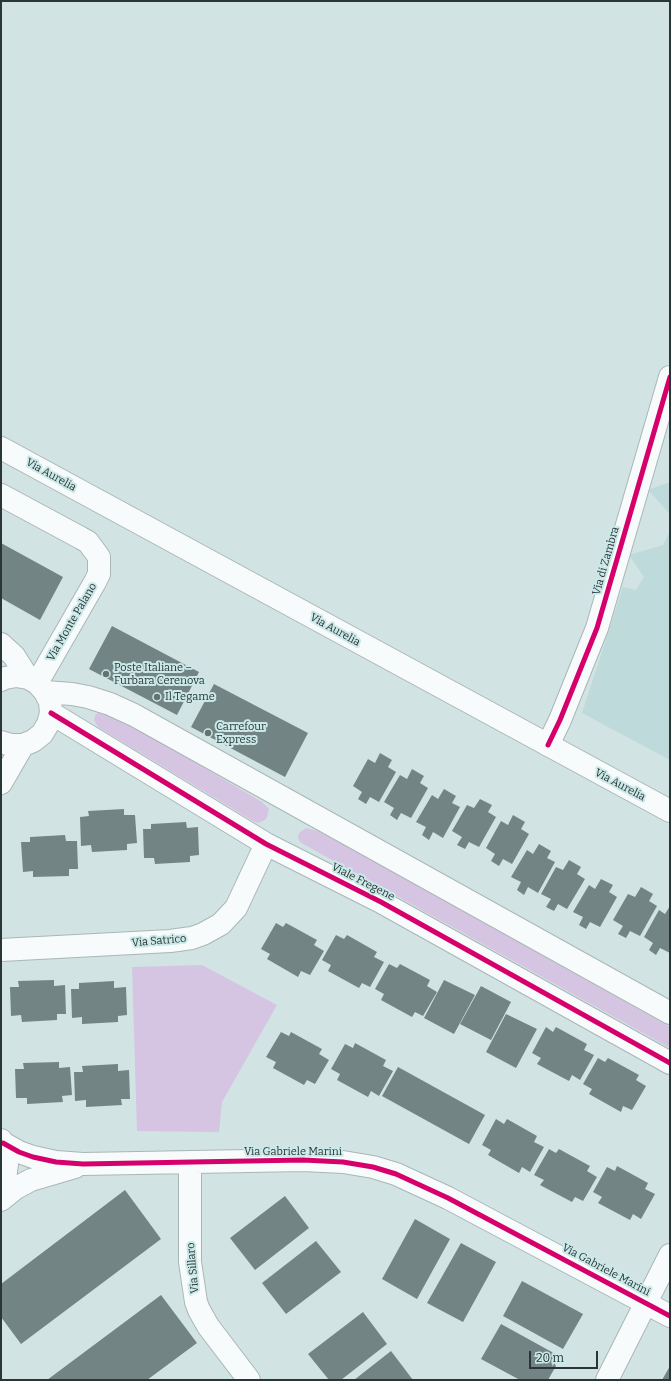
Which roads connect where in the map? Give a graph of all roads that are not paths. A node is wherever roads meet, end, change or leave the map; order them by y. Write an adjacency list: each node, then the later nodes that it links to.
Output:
1 (670, 377): 10 (street, Via di Zambra)
2 (1, 448): 10 (street, Via Aurelia)
3 (1, 495): 6 (street, Via Monte Palano)
4 (1, 644): 6 (street)
5 (2, 678): 6 (street)
6 (37, 684): 7 (street); 15 (street)
7 (51, 713): 9 (street); 13 (street, Viale Fregene)
8 (1, 742): 9 (street)
9 (23, 745): 11 (street)
10 (548, 746): 12 (street, Via Aurelia)
11 (1, 782)
12 (670, 812)
13 (266, 844): 14 (street, Via Satrico); 16 (street, Viale Fregene)
14 (1, 950)
15 (670, 1013)
16 (670, 1063)
17 (2, 1142): 19 (street, Via Gabriele Marini); 20 (street)
18 (190, 1163): 19 (street, Via Gabriele Marini); 23 (street, Via Gabriele Marini); 25 (street, Via Sillaro)
19 (83, 1164): 21 (street, Via Gabriele Marini)
20 (1, 1193)
21 (1, 1200)
22 (670, 1255): 23 (street)
23 (646, 1302): 24 (street, Via Gabriele Marini); 26 (street)
24 (670, 1316)
25 (249, 1380)
26 (607, 1380)

